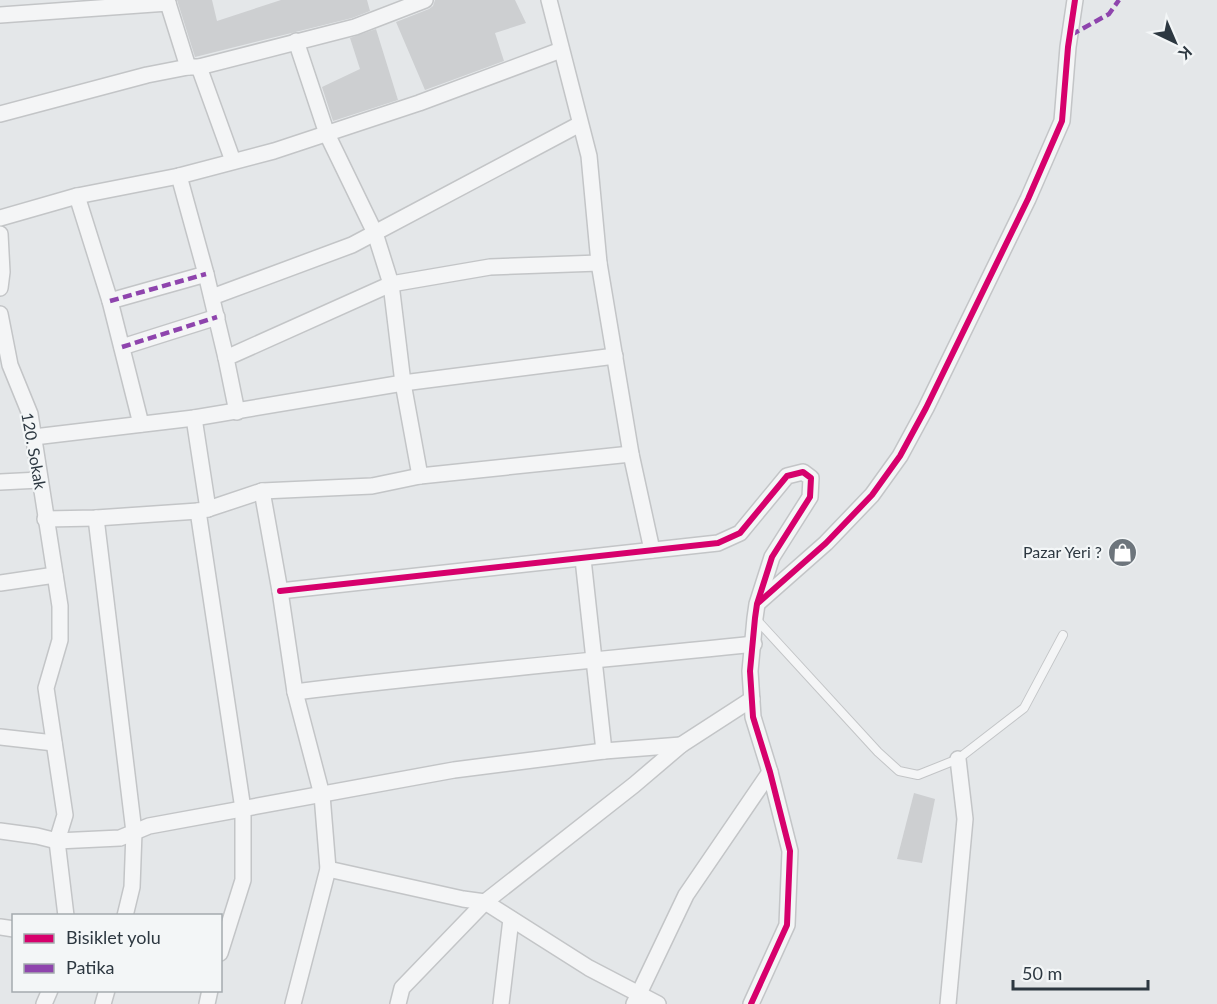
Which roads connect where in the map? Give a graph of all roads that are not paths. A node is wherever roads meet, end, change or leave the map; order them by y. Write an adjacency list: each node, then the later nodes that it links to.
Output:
1 (425, 0): 6 (street)
2 (549, 0): 7 (street)
3 (1075, 0): 48 (street)
4 (168, 1): 5 (street); 8 (street)
5 (0, 15)
6 (296, 41): 8 (street); 11 (street)
7 (561, 50): 10 (street); 11 (street)
8 (194, 67): 9 (street); 12 (street)
9 (0, 114)
10 (580, 124): 16 (street); 18 (street)
11 (327, 134): 12 (street); 16 (street)
12 (233, 160): 13 (street)
13 (178, 176): 14 (street); 19 (street)
14 (77, 196): 15 (street); 23 (street)
15 (0, 218)
16 (375, 233): 20 (street); 22 (street)
17 (0, 234): 21 (street)
18 (599, 263): 20 (street); 27 (street)
19 (206, 274): 22 (street); 23 (street)
20 (391, 284): 28 (street); 30 (street)
21 (0, 288)
22 (212, 297): 25 (street)
23 (110, 302): 26 (street)
24 (0, 314): 29 (street, 120. Sokak)
25 (217, 318): 26 (street); 28 (street)
26 (122, 347): 33 (street)
27 (615, 356): 30 (street); 35 (street)
28 (226, 358): 31 (street)
29 (5, 365): 34 (street, 120. Sokak)
30 (403, 383): 31 (street); 36 (street)
31 (237, 412): 32 (street)
32 (194, 418): 33 (street); 40 (street)
33 (141, 424): 34 (street)
34 (34, 437): 37 (street, 120. Sokak)
35 (632, 454): 36 (street); 43 (street)
36 (420, 476): 39 (street)
37 (40, 480): 38 (street); 42 (street, 120. Sokak)
38 (0, 482)
39 (262, 491): 40 (street); 47 (street)
40 (203, 510): 41 (street); 61 (street)
41 (96, 518): 42 (street); 63 (street)
42 (45, 519): 45 (street, 120. Sokak)
43 (652, 550): 44 (street); 48 (street)
44 (583, 559): 47 (street); 51 (street)
45 (55, 575): 46 (street); 55 (street, 120. Sokak)
46 (0, 583)
47 (280, 591): 52 (street)
48 (756, 611): 50 (street); 58 (lane)
49 (1063, 635): 58 (lane)
50 (754, 644): 51 (street); 53 (street)
51 (594, 661): 52 (street); 57 (street)
52 (295, 692): 60 (street)
53 (752, 699): 56 (street); 59 (street)
54 (0, 737): 55 (street)
55 (54, 743): 64 (street, 120. Sokak)
56 (681, 745): 57 (street); 66 (street)
57 (604, 751): 60 (street)
58 (958, 759): 77 (street)
59 (770, 771): 71 (street); 76 (street)
60 (322, 795): 61 (street); 65 (street)
61 (243, 809): 63 (street); 70 (street)
62 (0, 831): 64 (street)
63 (134, 832): 64 (street); 68 (street)
64 (57, 840): 67 (street)
65 (328, 869): 66 (street); 72 (street)
66 (485, 902): 69 (street); 73 (street)
67 (66, 914)
68 (125, 914)
69 (511, 919): 71 (street); 74 (street)
70 (222, 947)
71 (636, 999): 75 (street)
72 (293, 1004)
73 (398, 1004)
74 (501, 1004)
75 (658, 1004)
76 (751, 1004)
77 (948, 1004)

